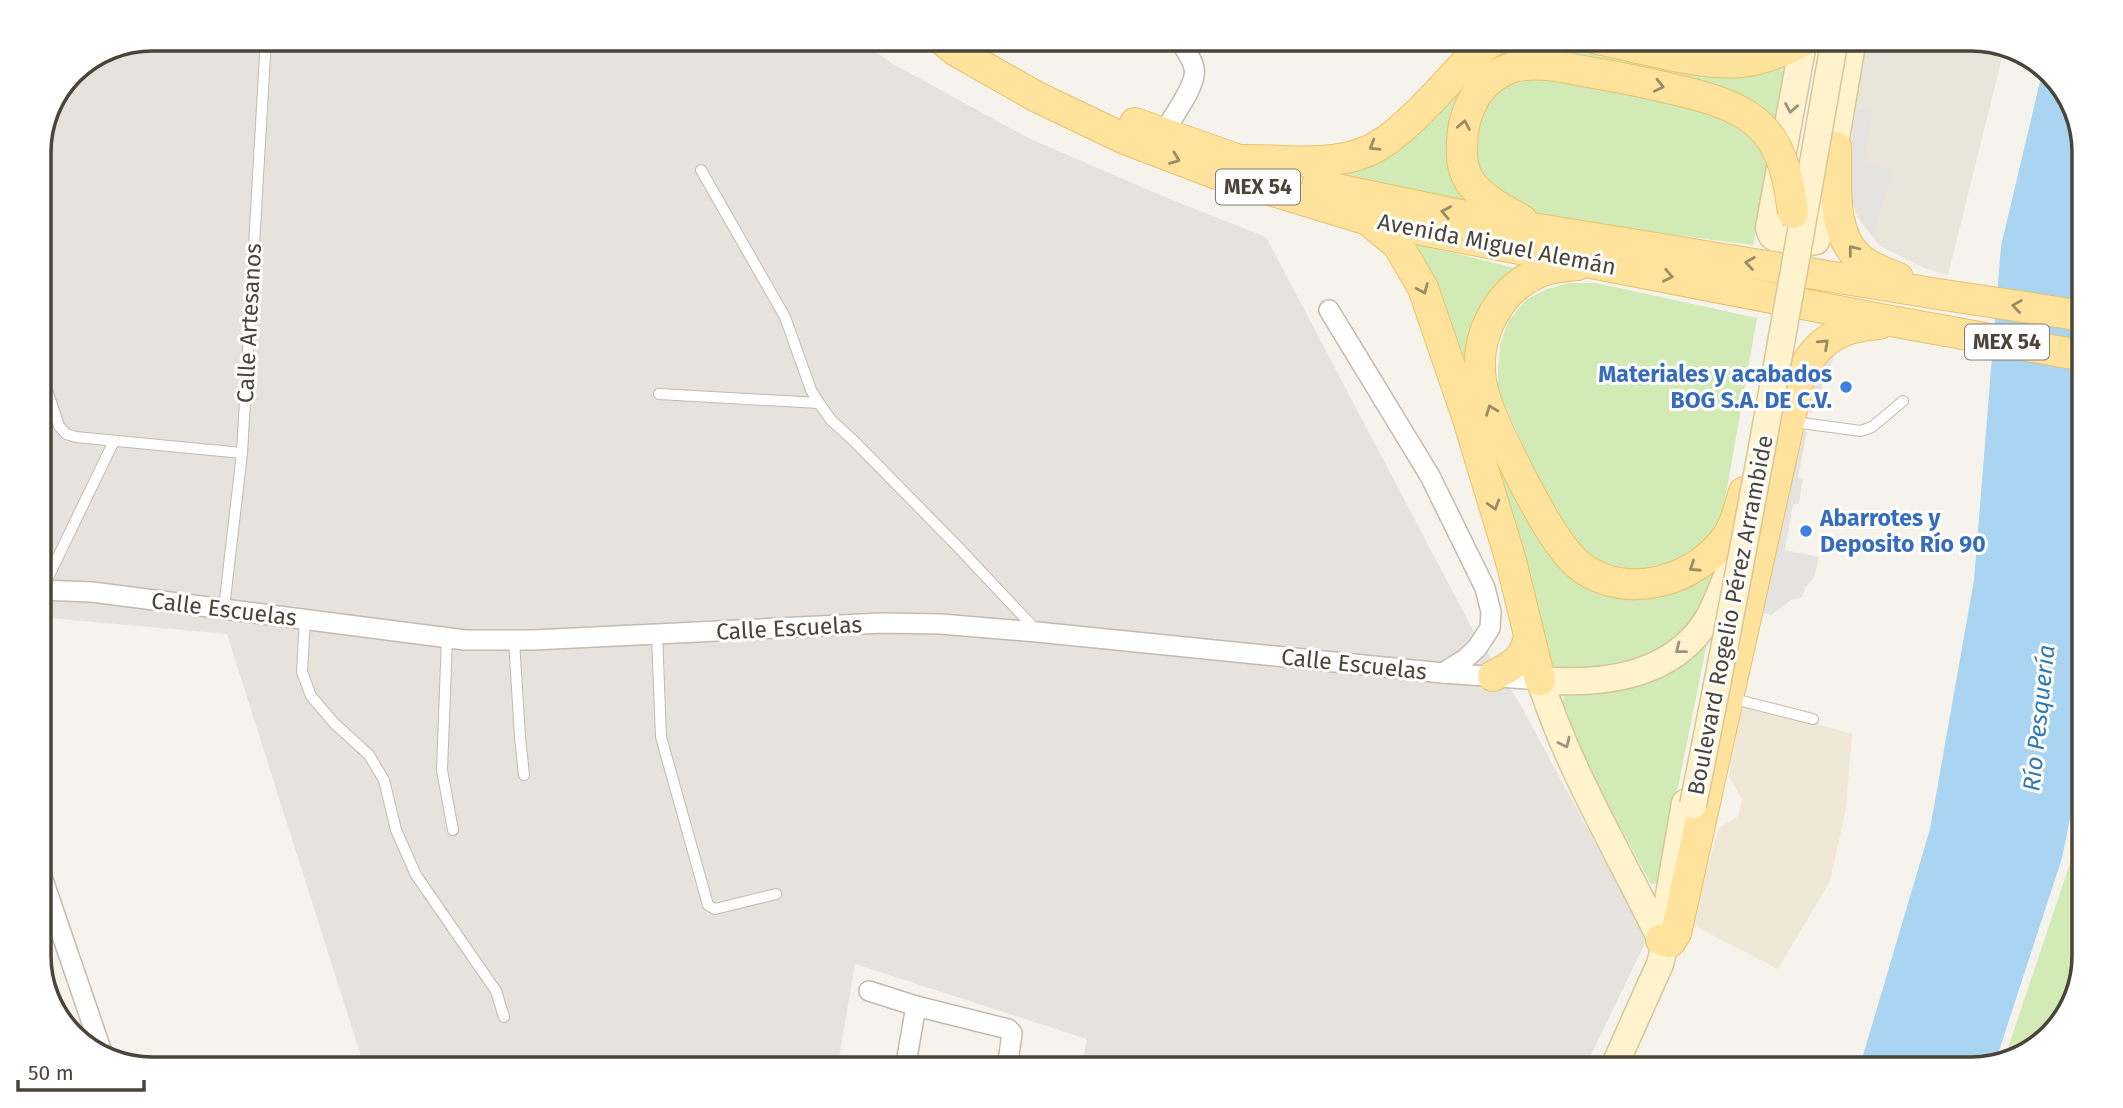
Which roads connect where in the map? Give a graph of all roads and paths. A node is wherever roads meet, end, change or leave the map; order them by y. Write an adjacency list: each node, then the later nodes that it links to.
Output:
1 (265, 51): 34 (lane, Calle Artesanos)
2 (956, 51): 12 (main road, Avenida Miguel Alemán / MEX 54)
3 (984, 51): 12 (main road, Avenida Miguel Alemán / MEX 54)
4 (1186, 51): 13 (street)
5 (1478, 51): 15 (main road, one-way to 15)
6 (1656, 51): 7 (main road)
7 (1782, 51)
8 (1805, 51): 14 (main road, one-way to 14)
9 (1806, 51): 17 (main road, Boulevard Rogelio Pérez Arrambide)
10 (1833, 51): 52 (main road, Boulevard Rogelio Pérez Arrambide, bridge)
11 (1851, 51): 14 (main road)
12 (1041, 89): 13 (main road, Avenida Miguel Alemán / MEX 54); 18 (main road, Avenida Miguel Alemán / MEX 54, one-way to 18)
13 (1163, 133): 15 (main road, Avenida Miguel Alemán / MEX 54)
14 (1836, 147): 22 (main road, one-way to 14)
15 (1239, 160): 19 (main road, Avenida Miguel Alemán / MEX 54, one-way to 15)
16 (701, 170): 31 (lane)
17 (1793, 213): 19 (main road, one-way to 17, bridge); 21 (main road, Boulevard Rogelio Pérez Arrambide)
18 (1365, 219): 20 (main road, Avenida Miguel Alemán / MEX 54); 43 (main road, one-way to 43)
19 (1538, 228): 21 (main road, Avenida Miguel Alemán / MEX 54, one-way to 19)
20 (1601, 264): 23 (main road, Avenida Miguel Alemán / MEX 54, one-way to 23); 35 (main road, one-way to 20)
21 (1783, 268): 22 (main road, Avenida Miguel Alemán / MEX 54); 23 (main road, Boulevard Rogelio Pérez Arrambide)
22 (1936, 294): 25 (main road, Avenida Miguel Alemán / MEX 54, one-way to 22)
23 (1778, 298): 26 (main road, Avenida Miguel Alemán / MEX 54); 35 (main road, Boulevard Rogelio Pérez Arrambide)
24 (1329, 310): 46 (street)
25 (2072, 314)
26 (1900, 322): 27 (main road, Avenida Miguel Alemán / MEX 54); 32 (main road, one-way to 26)
27 (2072, 354)
28 (659, 394): 31 (lane)
29 (51, 400): 33 (lane)
30 (1903, 401): 32 (lane)
31 (819, 403): 41 (lane)
32 (1790, 422): 49 (main road)
33 (114, 441): 34 (lane); 36 (lane)
34 (242, 453): 39 (lane, Calle Artesanos)
35 (1744, 492): 37 (main road, Boulevard Rogelio Pérez Arrambide)
36 (51, 568)
37 (1729, 572): 48 (main road, one-way to 48); 52 (main road, Boulevard Rogelio Pérez Arrambide)
38 (51, 590): 39 (street, Calle Escuelas)
39 (224, 608): 40 (street, Calle Escuelas)
40 (305, 618): 44 (street, Calle Escuelas); 59 (lane)
41 (1037, 632): 42 (street, Calle Escuelas); 46 (street, Calle Escuelas)
42 (657, 634): 45 (street, Calle Escuelas); 54 (lane)
43 (1530, 636): 47 (main road); 48 (main road)
44 (447, 638): 45 (street, Calle Escuelas); 53 (lane)
45 (514, 640): 51 (lane)
46 (1443, 673): 47 (street, Calle Escuelas)
47 (1493, 677): 48 (street, Calle Escuelas)
48 (1540, 680): 56 (main road, one-way to 56)
49 (1729, 697): 50 (lane); 56 (main road)
50 (1813, 719)
51 (524, 775)
52 (1689, 804): 56 (main road, Boulevard Rogelio Pérez Arrambide)
53 (453, 830)
54 (776, 894)
55 (51, 903): 60 (street)
56 (1664, 942): 63 (main road, Boulevard Rogelio Pérez Arrambide)
57 (869, 991): 58 (street)
58 (916, 1006): 61 (street); 62 (street)
59 (504, 1017)
60 (99, 1042)
61 (907, 1057)
62 (1009, 1057)
63 (1617, 1057)

